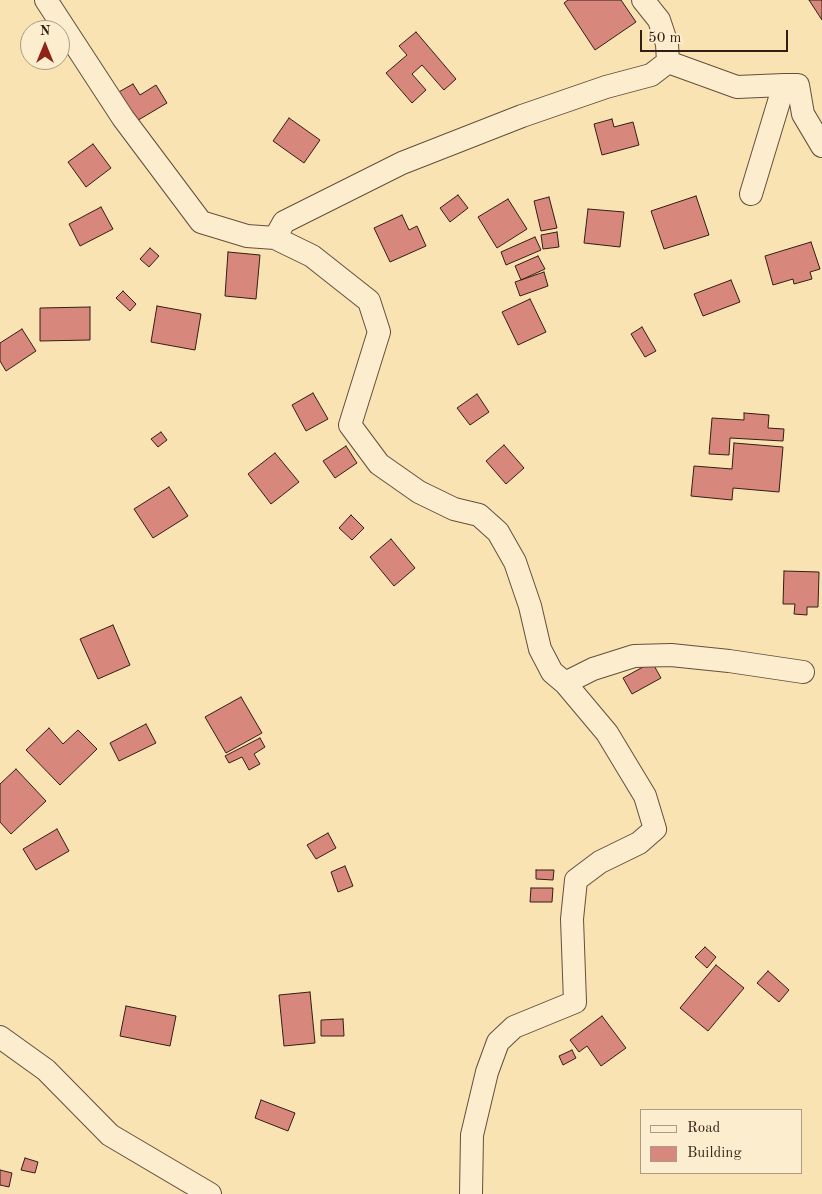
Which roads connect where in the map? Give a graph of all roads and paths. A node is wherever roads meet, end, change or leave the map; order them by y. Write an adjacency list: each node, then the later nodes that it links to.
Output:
1 (46, 0): 7 (street)
2 (643, 0): 3 (street)
3 (668, 62): 4 (street); 7 (street)
4 (784, 85): 5 (street); 6 (street)
5 (822, 146)
6 (752, 194)
7 (275, 238): 9 (street)
8 (803, 672): 9 (street)
9 (565, 683): 12 (street)
10 (0, 1037): 11 (street)
11 (210, 1194)
12 (471, 1194)

